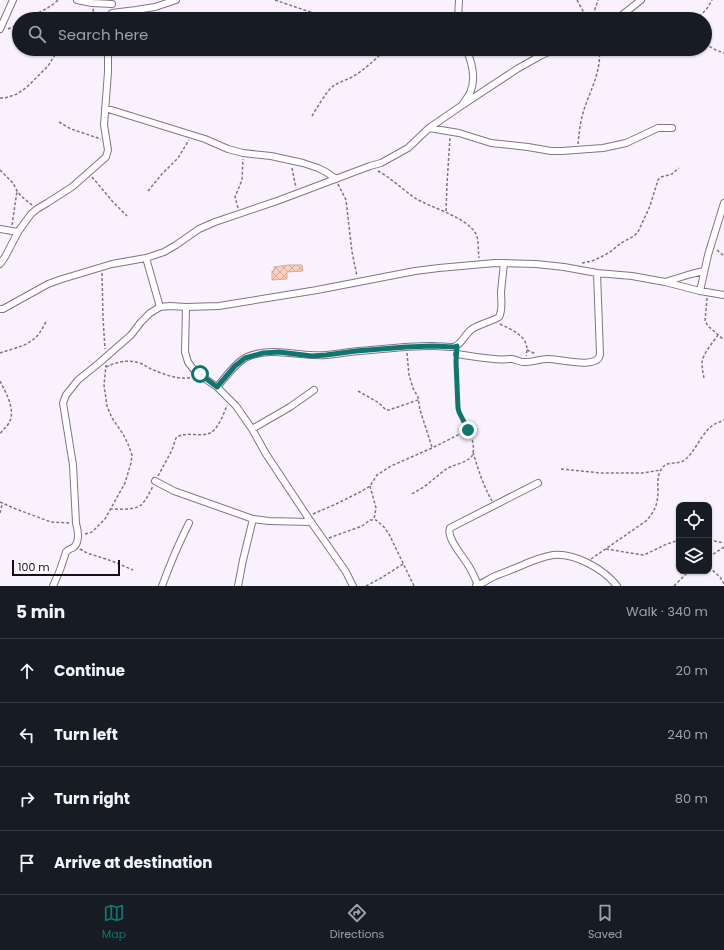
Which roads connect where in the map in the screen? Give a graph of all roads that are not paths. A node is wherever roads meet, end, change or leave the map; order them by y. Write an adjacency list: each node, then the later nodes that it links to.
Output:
1 (13, 0): 10 (street)
2 (77, 0): 6 (street)
3 (176, 0): 7 (street)
4 (459, 0): 8 (street)
5 (641, 0): 9 (street)
6 (112, 2)
7 (128, 12)
8 (458, 12)
9 (626, 12)
10 (0, 29)
11 (108, 56): 15 (street)
12 (469, 56): 14 (street)
13 (540, 56): 14 (street)
14 (461, 106): 16 (street)
15 (105, 108): 18 (street); 21 (street)
16 (429, 128): 17 (street); 18 (street)
17 (672, 128)
18 (336, 179): 22 (street)
19 (724, 202): 25 (street)
20 (0, 229): 21 (street)
21 (15, 231): 24 (street)
22 (146, 258): 30 (street); 32 (street)
23 (504, 263): 26 (street); 31 (street); 34 (street)
24 (0, 264)
25 (704, 271): 27 (street); 28 (street)
26 (597, 273): 27 (street); 33 (street)
27 (665, 282): 28 (street)
28 (700, 291): 29 (street)
29 (724, 295)
30 (160, 307): 31 (street); 42 (street)
31 (186, 307): 34 (street)
32 (0, 309)
33 (457, 354)
34 (217, 387): 36 (street)
35 (314, 390): 36 (street)
36 (252, 429): 40 (street)
37 (155, 481): 39 (street)
38 (538, 483): 46 (street)
39 (253, 519): 40 (street); 44 (street)
40 (311, 522): 45 (street)
41 (189, 523): 43 (street)
42 (53, 586)
43 (162, 586)
44 (238, 586)
45 (353, 586)
46 (477, 586): 47 (street)
47 (617, 586)

